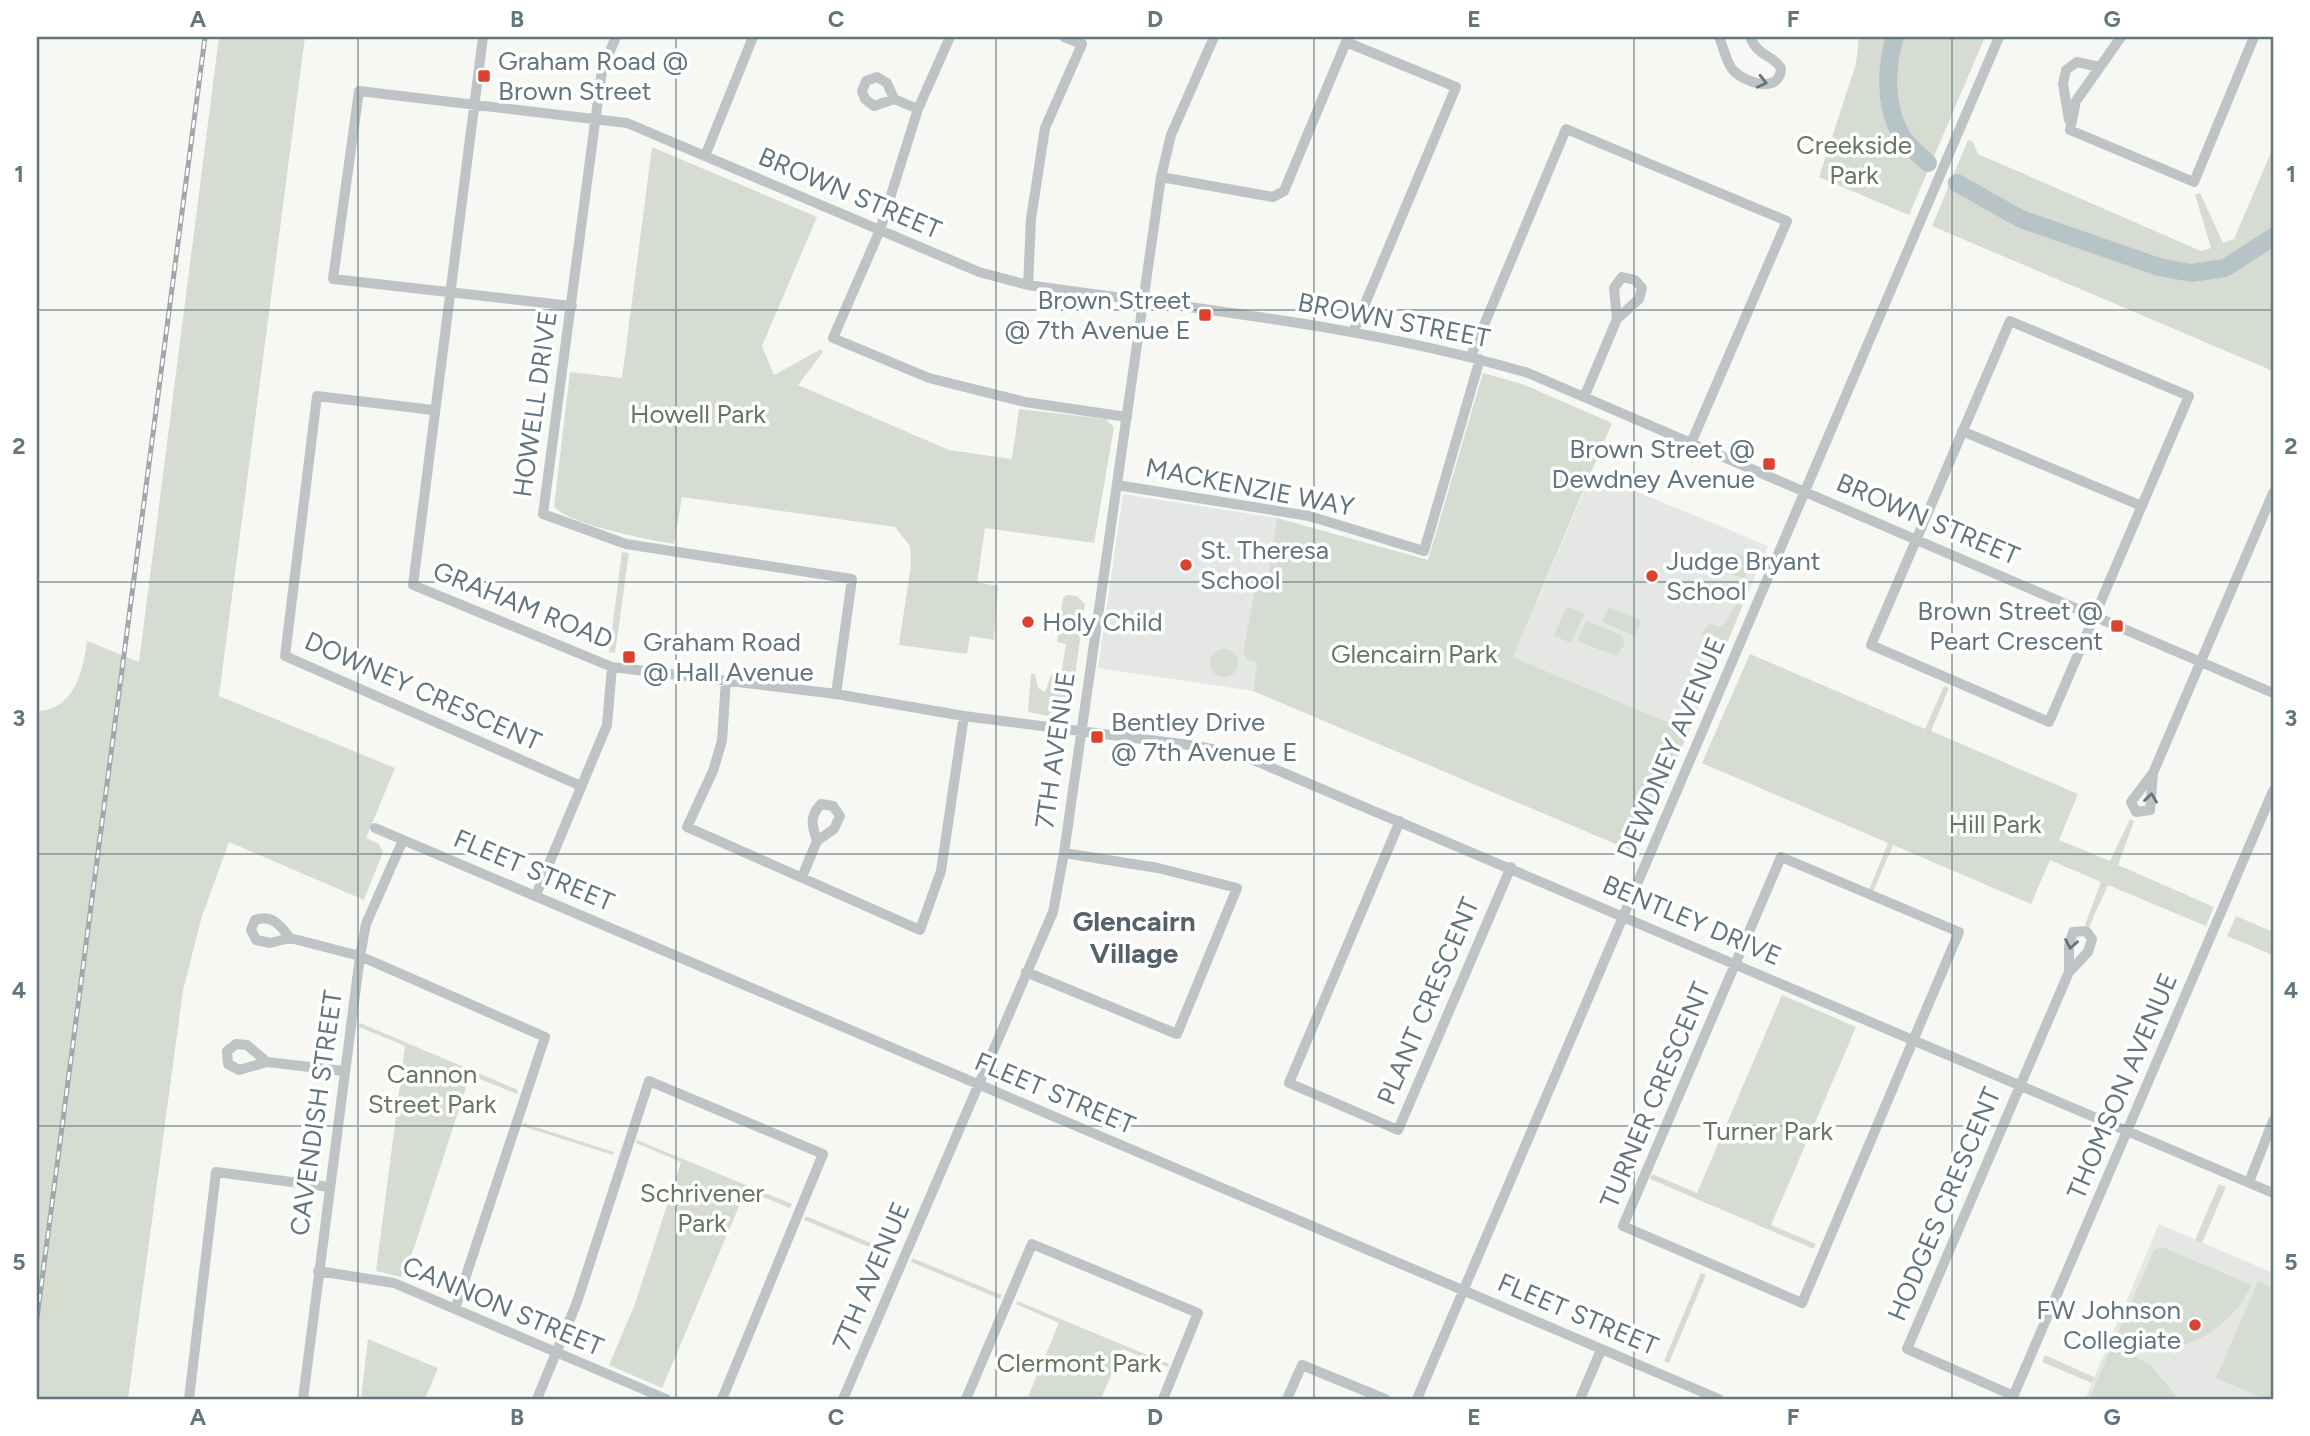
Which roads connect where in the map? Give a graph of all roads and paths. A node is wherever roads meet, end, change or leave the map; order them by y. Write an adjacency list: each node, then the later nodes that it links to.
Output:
1 (483, 37): 14 (street, GRAHAM ROAD)
2 (617, 37): 16 (street, HOWELL DRIVE)
3 (753, 37): 18 (street)
4 (950, 37): 15 (street)
5 (1064, 37): 21 (street)
6 (1214, 37): 19 (street, 7TH AVENUE)
7 (1719, 37): 8 (street, one-way to 8)
8 (1750, 37)
9 (1999, 37): 34 (street, DEWDNEY AVENUE)
10 (2121, 37): 12 (street)
11 (2254, 37): 17 (street)
12 (2099, 67): 17 (street); 17 (street)
13 (894, 99): 15 (street)
14 (475, 105): 16 (street, BROWN STREET); 22 (street, GRAHAM ROAD); 22 (street, BROWN STREET)
15 (918, 109): 20 (street)
16 (595, 120): 18 (street, BROWN STREET); 24 (street, HOWELL DRIVE)
17 (2070, 130)
18 (705, 156): 20 (street, BROWN STREET)
19 (1161, 177): 23 (street, 7TH AVENUE); 26 (street)
20 (880, 230): 21 (street, BROWN STREET); 30 (street)
21 (1028, 285): 23 (street, BROWN STREET)
22 (450, 291): 24 (street); 29 (street, GRAHAM ROAD)
23 (1143, 302): 26 (street, BROWN STREET); 30 (street, 7TH AVENUE)
24 (572, 306): 43 (street, HOWELL DRIVE)
25 (1617, 319): 28 (street)
26 (1354, 330): 27 (street, BROWN STREET)
27 (1476, 358): 28 (street, BROWN STREET); 32 (street); 33 (street, MACKENZIE WAY)
28 (1585, 395): 32 (street, BROWN STREET)
29 (433, 410): 40 (street, GRAHAM ROAD); 47 (street, DOWNEY CRESCENT)
30 (1127, 416): 33 (street, 7TH AVENUE)
31 (1962, 431): 36 (street); 36 (street); 37 (street)
32 (1692, 442): 34 (street, BROWN STREET)
33 (1117, 485): 45 (street, 7TH AVENUE)
34 (1805, 491): 37 (street, BROWN STREET); 57 (street, DEWDNEY AVENUE)
35 (2273, 494): 39 (street)
36 (2142, 506): 38 (street)
37 (1916, 539): 38 (street, BROWN STREET); 38 (street)
38 (2095, 616): 39 (street, BROWN STREET)
39 (2202, 662): 42 (street, BROWN STREET); 46 (street)
40 (612, 667): 41 (street, GRAHAM ROAD); 47 (street)
41 (726, 680): 43 (street, GRAHAM ROAD); 55 (street)
42 (2273, 693)
43 (836, 694): 44 (street, GRAHAM ROAD)
44 (964, 716): 45 (street, GRAHAM ROAD); 55 (street)
45 (1081, 730): 49 (street, BENTLEY DRIVE); 53 (street, 7TH AVENUE)
46 (2153, 773)
47 (581, 786): 56 (street)
48 (2273, 791): 69 (street, THOMSON AVENUE)
49 (1400, 821): 54 (street, BENTLEY DRIVE); 54 (street, PLANT CRESCENT)
50 (375, 828): 51 (street, FLEET STREET)
51 (403, 840): 56 (street, FLEET STREET); 59 (street, CAVENDISH STREET)
52 (817, 841): 55 (street)
53 (1064, 853): 61 (street, 7TH AVENUE); 61 (street)
54 (1511, 867): 57 (street, BENTLEY DRIVE)
55 (802, 877)
56 (536, 895): 66 (street, FLEET STREET)
57 (1623, 916): 60 (street, BENTLEY DRIVE); 74 (street, DEWDNEY AVENUE)
58 (290, 938): 59 (street)
59 (360, 956): 65 (street, CAVENDISH STREET); 75 (street)
60 (1735, 964): 63 (street, BENTLEY DRIVE); 63 (street); 63 (street, TURNER CRESCENT)
61 (1026, 972): 66 (street, 7TH AVENUE)
62 (2069, 972): 67 (street)
63 (1914, 1040): 67 (street, BENTLEY DRIVE)
64 (267, 1062): 65 (street)
65 (344, 1071): 71 (street, CAVENDISH STREET)
66 (978, 1085): 74 (street, FLEET STREET); 84 (street, 7TH AVENUE)
67 (2020, 1086): 69 (street, BENTLEY DRIVE); 78 (street, HODGES CRESCENT)
68 (2273, 1121): 70 (street)
69 (2127, 1132): 70 (street, BENTLEY DRIVE); 78 (street, THOMSON AVENUE)
70 (2249, 1182): 72 (street, BENTLEY DRIVE)
71 (329, 1187): 73 (street, CAVENDISH STREET); 79 (street)
72 (2273, 1193)
73 (318, 1271): 75 (street, CANNON STREET); 80 (street, CAVENDISH STREET)
74 (1464, 1290): 76 (street, FLEET STREET); 89 (street, DEWDNEY AVENUE)
75 (455, 1309): 77 (street, CANNON STREET)
76 (1601, 1350): 90 (street); 91 (street, FLEET STREET)
77 (556, 1353): 81 (street); 82 (street, CANNON STREET); 83 (street)
78 (2013, 1397)
79 (189, 1399)
80 (303, 1399)
81 (537, 1399)
82 (666, 1399)
83 (722, 1399)
84 (843, 1399)
85 (966, 1399): 86 (street)
86 (1163, 1399)
87 (1287, 1399): 88 (street)
88 (1385, 1399)
89 (1417, 1399)
90 (1580, 1399)
91 (1719, 1399)

